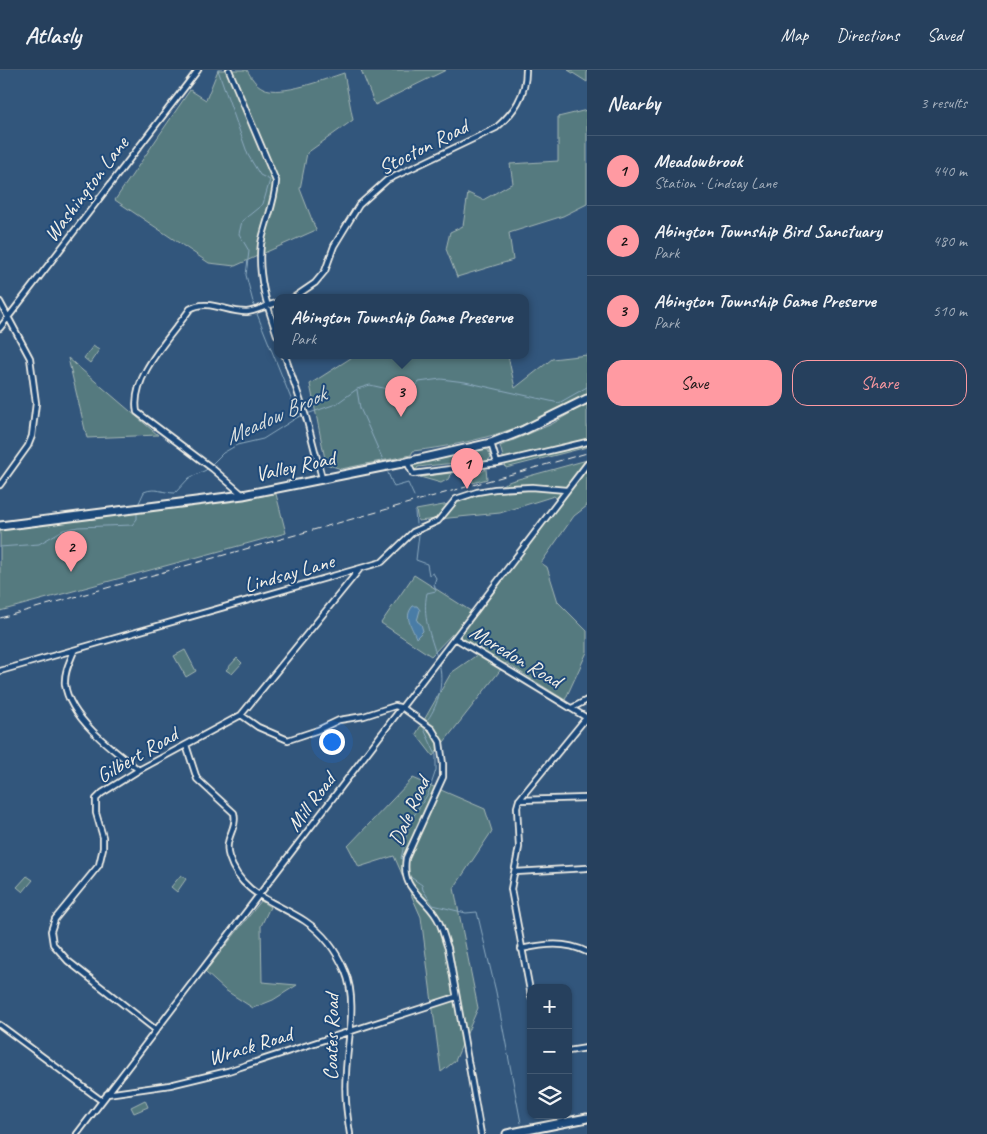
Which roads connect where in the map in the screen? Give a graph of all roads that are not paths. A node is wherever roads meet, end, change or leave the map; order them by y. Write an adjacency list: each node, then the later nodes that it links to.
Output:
1 (198, 70): 8 (street, Washington Lane)
2 (229, 70): 7 (street)
3 (526, 70): 4 (street, Stocton Road)
4 (299, 294)
5 (0, 302): 8 (street)
6 (274, 304): 7 (street)
7 (267, 305): 9 (street); 21 (street)
8 (8, 317): 10 (street, Washington Lane); 19 (street)
9 (274, 326)
10 (0, 328)
11 (286, 359): 18 (street)
12 (587, 399): 14 (main road, Valley Road)
13 (587, 442): 16 (street)
14 (491, 443): 15 (main road, Valley Road); 16 (street)
15 (407, 462): 16 (street); 18 (main road, Valley Road)
16 (497, 463)
17 (587, 464): 20 (street, Mill Road)
18 (322, 478): 21 (main road, Valley Road)
19 (0, 485)
20 (566, 490): 23 (street, Lindsay Lane); 24 (street, Mill Road)
21 (243, 495): 22 (main road, Valley Road)
22 (0, 526)
23 (359, 570): 25 (street, Lindsay Lane); 30 (street, Gilbert Road)
24 (455, 638): 28 (street, Mill Road); 29 (street, Moredon Road)
25 (74, 650): 26 (street, Lindsay Lane); 33 (street)
26 (0, 671)
27 (587, 700): 29 (street)
28 (403, 708): 30 (street); 38 (street, Mill Road); 42 (street, Dale Road)
29 (572, 708): 31 (street, Moredon Road)
30 (241, 715): 32 (street, Gilbert Road)
31 (587, 718): 35 (street)
32 (186, 745): 33 (street, Gilbert Road); 38 (street, Coates Road)
33 (139, 770): 44 (street, Gilbert Road)
34 (587, 798): 35 (street)
35 (520, 800): 37 (street)
36 (587, 868): 37 (street)
37 (515, 872): 39 (street)
38 (259, 897): 44 (street, Mill Road); 45 (street, Coates Road)
39 (521, 949): 40 (street); 41 (street)
40 (587, 952)
41 (528, 984)
42 (456, 997): 45 (street, Wrack Road); 54 (street, Dale Road)
43 (0, 1025): 49 (street)
44 (156, 1030): 48 (street, Mill Road)
45 (349, 1031): 48 (street, Wrack Road); 53 (street, Coates Road)
46 (587, 1048): 47 (street)
47 (572, 1050)
48 (107, 1094): 49 (street, Mill Road)
49 (102, 1101): 52 (street, Mill Road)
50 (587, 1118): 51 (main road)
51 (534, 1132): 55 (main road)
52 (77, 1134)
53 (350, 1134)
54 (481, 1134)
55 (507, 1134)

